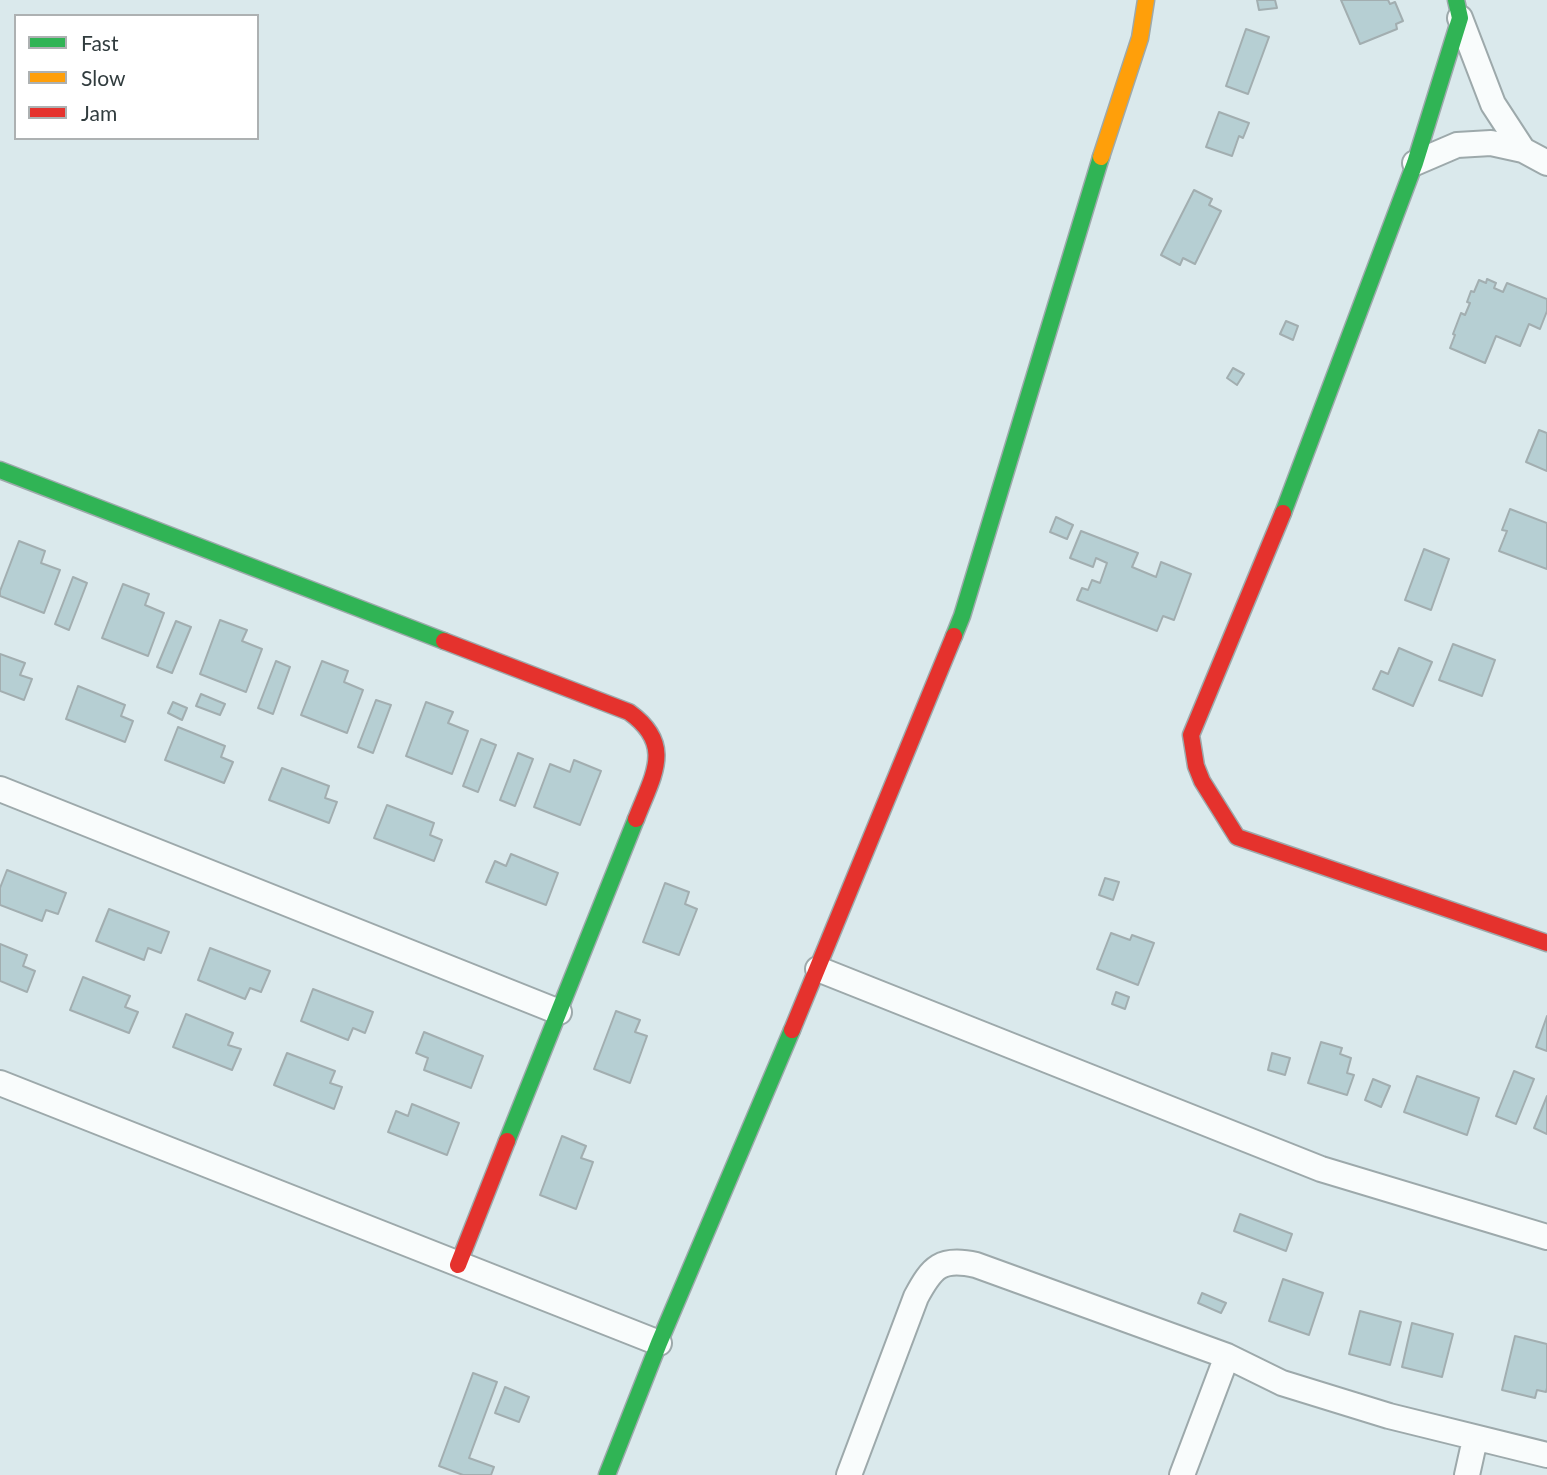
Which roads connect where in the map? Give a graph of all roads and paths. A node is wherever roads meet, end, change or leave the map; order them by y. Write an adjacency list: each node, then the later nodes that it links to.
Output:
1 (1146, 0): 9 (street)
2 (1458, 9): 3 (street); 4 (street)
3 (1523, 150): 4 (street); 5 (street)
4 (1415, 163): 8 (street)
5 (1547, 163)
6 (0, 470): 10 (street)
7 (0, 789): 10 (street)
8 (1547, 943)
9 (818, 969): 12 (street); 14 (street)
10 (559, 1012): 13 (street)
11 (0, 1083): 13 (street)
12 (1547, 1237)
13 (458, 1265): 14 (street)
14 (660, 1343): 18 (street)
15 (1227, 1356): 16 (street); 19 (street); 20 (street)
16 (1475, 1439): 17 (street); 21 (street)
17 (1547, 1455)
18 (607, 1475)
19 (849, 1475)
20 (1182, 1475)
21 (1467, 1475)

